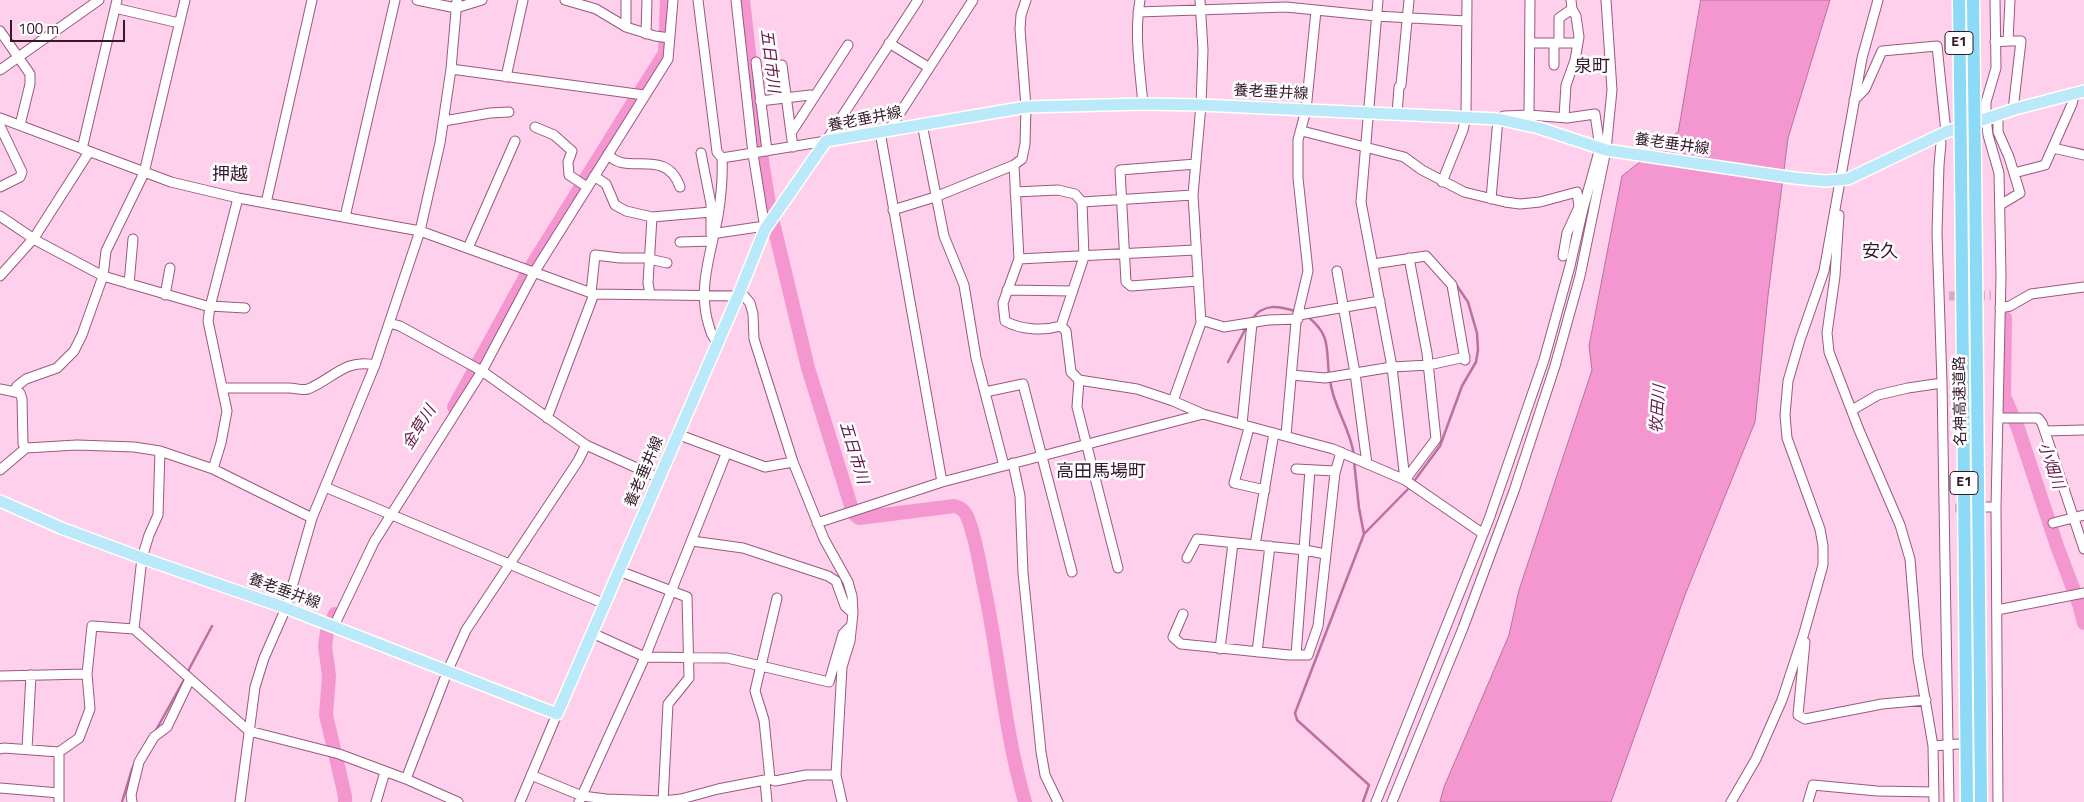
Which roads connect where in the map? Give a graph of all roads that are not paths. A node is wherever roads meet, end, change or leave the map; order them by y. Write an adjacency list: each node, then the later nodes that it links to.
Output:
1 (99, 0): 53 (street)
2 (185, 0): 41 (street)
3 (312, 0): 122 (street)
4 (395, 0): 129 (street)
5 (417, 0): 29 (street)
6 (482, 0): 29 (street)
7 (523, 0): 60 (street)
8 (567, 0): 42 (street)
9 (626, 0): 42 (street)
10 (647, 0): 44 (street)
11 (673, 0): 45 (street)
12 (698, 0): 104 (street)
13 (736, 0): 102 (street)
14 (918, 0): 48 (street)
15 (973, 0): 57 (street)
16 (1026, 0): 69 (street)
17 (1140, 0): 35 (street)
18 (1378, 0): 38 (street)
19 (1408, 0): 39 (street)
20 (1467, 0): 40 (street)
21 (1530, 0): 49 (street)
22 (1606, 0): 97 (street)
23 (1878, 0): 65 (street)
24 (1959, 0): 301 (highway, 名神高速道路 / E1, bridge)
25 (1972, 0): 302 (highway, 名神高速道路 / E1, bridge)
26 (1995, 0): 37 (street)
27 (2010, 0): 36 (street)
28 (116, 4): 41 (street); 98 (street)
29 (456, 4): 59 (street)
30 (1200, 4): 31 (street); 35 (street); 68 (street)
31 (1251, 4): 32 (street)
32 (1266, 4): 34 (street)
33 (1572, 5): 50 (street); 51 (street)
34 (1316, 11): 38 (street); 70 (street)
35 (1138, 12): 67 (street)
36 (2009, 13): 37 (street); 46 (street)
37 (1995, 14): 47 (street)
38 (1376, 16): 39 (street); 73 (street)
39 (1408, 18): 40 (street); 74 (street)
40 (1466, 22): 77 (street)
41 (179, 23): 107 (street)
42 (626, 28): 44 (street)
43 (0, 31): 53 (street)
44 (646, 34): 45 (street)
45 (666, 38): 62 (street)
46 (2008, 41): 47 (street); 71 (street)
47 (1995, 42): 80 (street)
48 (890, 43): 57 (street); 92 (street)
49 (1530, 43): 50 (street); 76 (street)
50 (1557, 43): 51 (street); 56 (street)
51 (1578, 43): 78 (street)
52 (848, 45): 63 (street)
53 (18, 57): 58 (street); 84 (street)
54 (756, 62): 66 (street)
55 (782, 65): 64 (street)
56 (1554, 65)
57 (928, 67): 87 (street)
58 (0, 70)
59 (451, 70): 60 (street); 82 (street)
60 (506, 77): 62 (street)
61 (2079, 92): 71 (main road, 養老垂井線); 96 (street)
62 (644, 95): 101 (street)
63 (815, 96): 64 (street); 89 (street)
64 (786, 98): 66 (street); 89 (street)
65 (1854, 100): 90 (street); 110 (street)
66 (760, 101): 99 (street)
67 (1143, 104): 68 (main road, 養老垂井線); 69 (main road, 養老垂井線)
68 (1201, 105): 70 (main road, 養老垂井線); 105 (street)
69 (1026, 107): 83 (main road, 養老垂井線); 106 (street)
70 (1306, 110): 73 (main road, 養老垂井線); 88 (street)
71 (2013, 110): 75 (main road, 養老垂井線)
72 (509, 112): 82 (street)
73 (1367, 113): 74 (main road, 養老垂井線); 94 (street)
74 (1397, 114): 77 (main road, 養老垂井線)
75 (1998, 114): 80 (main road, 養老垂井線); 108 (street)
76 (1529, 115): 78 (street); 81 (street)
77 (1466, 116): 81 (main road, 養老垂井線); 111 (street)
78 (1564, 117): 97 (street)
79 (0, 118): 84 (street)
80 (1986, 118): 90 (main road, 養老垂井線); 124 (street)
81 (1498, 119): 97 (main road, 養老垂井線); 119 (street)
82 (444, 121): 132 (street)
83 (922, 124): 87 (main road, 養老垂井線); 117 (street)
84 (20, 125): 98 (street)
85 (0, 126): 113 (street)
86 (535, 127): 112 (street)
87 (884, 131): 92 (main road, 養老垂井線); 126 (street)
88 (1302, 131): 94 (street); 169 (street)
89 (791, 132): 93 (street)
90 (1942, 134): 110 (main road, 養老垂井線); 162 (street)
91 (515, 141): 137 (street)
92 (826, 141): 93 (street); 131 (main road, 養老垂井線)
93 (793, 147): 99 (street)
94 (1366, 147): 111 (street); 146 (street)
95 (2084, 147): 103 (street)
96 (2053, 148): 103 (street); 108 (street)
97 (1603, 149): 110 (main road, 養老垂井線); 125 (street); 295 (street)
98 (85, 150): 107 (street); 133 (street)
99 (767, 151): 102 (street)
100 (701, 153): 127 (street)
101 (608, 154): 109 (street); 114 (street)
102 (754, 154): 104 (street); 131 (street)
103 (2084, 155)
104 (722, 158): 134 (street)
105 (1196, 164): 116 (street); 120 (street)
106 (1014, 165): 115 (street); 117 (street)
107 (144, 172): 118 (street); 151 (street)
108 (2014, 173): 124 (street)
109 (594, 176): 112 (street); 130 (street)
110 (1840, 181): 123 (street)
111 (1442, 182): 119 (street)
112 (584, 185): 149 (street)
113 (0, 187)
114 (680, 187)
115 (1015, 192): 121 (street); 144 (street)
116 (1193, 195): 120 (street); 138 (street)
117 (935, 197): 126 (street); 186 (street)
118 (238, 198): 122 (street); 165 (street)
119 (1491, 199): 125 (street)
120 (1121, 200): 121 (street); 139 (street)
121 (1082, 202): 141 (street)
122 (266, 203): 129 (street)
123 (1836, 203): 188 (street); 255 (street)
124 (2000, 204): 168 (street)
125 (1581, 208): 140 (street); 229 (street)
126 (893, 210): 215 (street)
127 (711, 212): 130 (street); 134 (street)
128 (0, 216): 133 (street)
129 (345, 217): 132 (street)
130 (652, 217): 143 (street)
131 (767, 225): 134 (street); 159 (main road, 養老垂井線)
132 (420, 230): 137 (street); 171 (street)
133 (34, 238): 150 (street); 151 (street)
134 (713, 238): 136 (street); 161 (street)
135 (133, 239): 153 (street)
136 (680, 242)
137 (468, 248): 149 (street)
138 (1195, 250): 139 (street); 152 (street)
139 (1125, 255): 141 (street); 152 (street)
140 (1563, 256)
141 (1084, 257): 144 (street); 156 (street)
142 (1409, 258): 146 (street); 176 (street); 176 (street)
143 (649, 259): 145 (street); 157 (street); 158 (street)
144 (1019, 259): 155 (street)
145 (667, 263)
146 (1373, 264): 164 (street)
147 (170, 268): 160 (street)
148 (1337, 271): 166 (street)
149 (535, 272): 157 (street); 178 (street)
150 (0, 276)
151 (103, 276): 153 (street); 185 (street)
152 (1198, 282): 170 (street)
153 (129, 284): 160 (street)
154 (2084, 287): 168 (street)
155 (1008, 290): 156 (street); 173 (street)
156 (1073, 291): 173 (street)
157 (592, 293): 158 (street); 190 (street)
158 (650, 294): 161 (street)
159 (739, 294): 161 (street); 174 (main road, 養老垂井線); 205 (street)
160 (165, 295): 165 (street)
161 (703, 295): 174 (street)
162 (1938, 296): 163 (street); 182 (street)
163 (1949, 296)
164 (1380, 301): 166 (street); 177 (street)
165 (210, 306): 167 (street); 183 (street)
166 (1343, 307): 169 (street); 179 (street)
167 (244, 308)
168 (2000, 308): 191 (street)
169 (1298, 317): 172 (street); 180 (street)
170 (1201, 320): 172 (street); 187 (street)
171 (389, 323): 175 (street); 178 (street)
172 (1252, 323): 192 (street)
173 (1061, 326): 181 (street)
174 (718, 342): 196 (main road, 養老垂井線)
175 (375, 365): 183 (street); 216 (street)
176 (1428, 365): 177 (street); 214 (street)
177 (1392, 367): 179 (street); 214 (street)
178 (482, 370): 190 (street); 223 (street)
179 (1355, 373): 180 (street); 206 (street)
180 (1292, 375): 197 (street)
181 (1079, 380): 187 (street); 198 (street)
182 (1942, 383): 188 (street); 221 (street)
183 (223, 388): 208 (street)
184 (0, 389): 185 (street)
185 (14, 392): 200 (street)
186 (985, 392): 204 (street); 207 (street)
187 (1173, 401): 189 (street)
188 (1852, 410): 267 (street)
189 (1203, 414): 192 (street); 198 (street)
190 (547, 418): 199 (street)
191 (1998, 418): 194 (street); 220 (street)
192 (1246, 426): 195 (street); 217 (street)
193 (2084, 430): 194 (street)
194 (2045, 431): 226 (street)
195 (1274, 433): 197 (street); 217 (street)
196 (677, 434): 203 (street); 213 (main road, 養老垂井線)
197 (1286, 436): 202 (street)
198 (1087, 444): 204 (street); 240 (street)
199 (586, 445): 213 (street); 239 (street)
200 (26, 448): 201 (street); 210 (street)
201 (160, 451): 208 (street); 237 (street)
202 (1341, 452): 206 (street); 212 (street)
203 (726, 454): 205 (street); 230 (street)
204 (1043, 455): 207 (street); 242 (street)
205 (793, 462): 227 (street)
206 (1367, 464): 214 (street)
207 (1008, 465): 215 (street); 293 (street)
208 (214, 469): 225 (street)
209 (1296, 469): 211 (street)
210 (0, 470)
211 (1310, 470): 212 (street); 234 (street)
212 (1335, 471): 236 (street)
213 (659, 478): 241 (main road, 養老垂井線)
214 (1405, 480): 229 (street)
215 (942, 482): 227 (street)
216 (325, 487): 223 (street); 225 (street)
217 (1265, 490): 232 (street)
218 (0, 501): 237 (main road, 養老垂井線)
219 (1985, 507): 220 (street)
220 (1996, 507): 248 (street)
221 (1944, 508): 222 (street); 270 (street)
222 (1955, 508)
223 (392, 515): 239 (street); 251 (street)
224 (2084, 515): 226 (street)
225 (312, 518): 247 (street)
226 (2073, 518): 228 (street); 235 (street)
227 (817, 523): 249 (street)
228 (2053, 523)
229 (1482, 533): 294 (street)
230 (692, 541): 243 (street); 249 (street)
231 (1233, 543): 232 (street); 238 (street); 256 (street)
232 (1255, 545): 233 (street)
233 (1270, 546): 234 (street); 257 (street)
234 (1305, 550): 236 (street); 258 (street)
235 (2084, 550)
236 (1325, 554): 258 (street)
237 (142, 558): 247 (main road, 養老垂井線); 253 (street)
238 (1187, 558)
239 (508, 564): 246 (street); 262 (street)
240 (1118, 568)
241 (619, 571): 243 (street); 246 (main road, 養老垂井線)
242 (1072, 572)
243 (672, 592): 259 (street); 260 (street)
244 (2084, 595): 248 (street)
245 (777, 598): 261 (street)
246 (605, 604): 254 (main road, 養老垂井線)
247 (286, 608): 251 (main road, 養老垂井線); 269 (street)
248 (1997, 610): 303 (street)
249 (853, 613): 252 (street)
250 (1183, 614): 256 (street)
251 (331, 625): 262 (main road, 養老垂井線)
252 (852, 625): 261 (street); 277 (street)
253 (134, 629): 263 (street); 266 (street)
254 (592, 633): 259 (street); 268 (main road, 養老垂井線)
255 (1804, 633): 267 (street); 296 (street)
256 (1220, 649): 257 (street)
257 (1257, 652): 258 (street)
258 (1296, 655)
259 (646, 657): 260 (street); 284 (street)
260 (688, 658): 261 (street); 285 (street)
261 (761, 665): 279 (street)
262 (448, 670): 268 (main road, 養老垂井線); 278 (street)
263 (87, 674): 265 (street); 274 (street)
264 (0, 676): 265 (street)
265 (31, 676): 273 (street)
266 (190, 679): 269 (street); 286 (street)
267 (1926, 700): 271 (street)
268 (557, 714): 276 (street)
269 (250, 730): 275 (street); 287 (street)
270 (1953, 744): 271 (street); 300 (street)
271 (1933, 746): 282 (street)
272 (0, 749): 273 (street)
273 (27, 749): 274 (street)
274 (59, 752): 283 (street)
275 (385, 772): 278 (street); 288 (street)
276 (531, 775): 284 (street); 290 (street)
277 (836, 775): 279 (street); 292 (street)
278 (406, 779): 289 (street)
279 (767, 780): 285 (street); 291 (street)
280 (0, 788): 283 (street)
281 (1877, 791): 282 (street); 297 (street); 298 (street)
282 (1934, 792): 299 (street)
283 (59, 798)
284 (580, 799): 285 (street)
285 (661, 801)
286 (132, 802)
287 (240, 802)
288 (376, 802)
289 (458, 802)
290 (520, 802)
291 (767, 802)
292 (842, 802)
293 (1058, 802)
294 (1376, 802)
295 (1392, 802)
296 (1731, 802)
297 (1808, 802)
298 (1877, 802)
299 (1934, 802)
300 (1949, 802)
301 (1967, 802)
302 (1981, 802)
303 (1998, 802)

